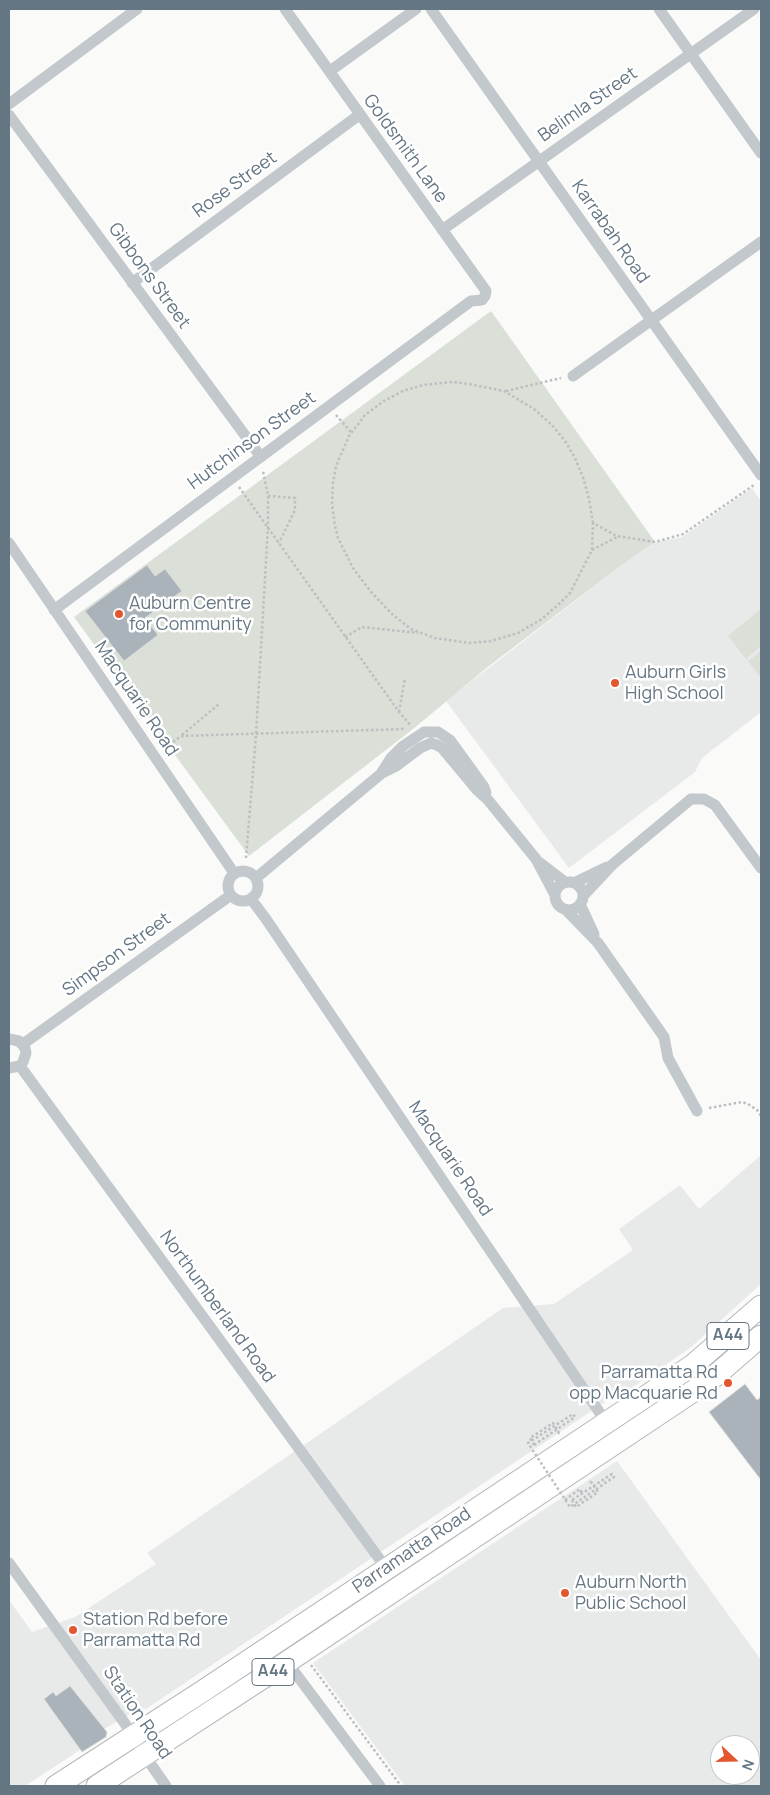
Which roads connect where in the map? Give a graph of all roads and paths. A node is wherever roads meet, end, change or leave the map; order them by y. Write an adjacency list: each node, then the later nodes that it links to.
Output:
1 (137, 9): 9 (street)
2 (285, 9): 8 (street, Goldsmith Lane)
3 (416, 9): 8 (street)
4 (431, 9): 13 (street, Karrabah Road)
5 (659, 9): 7 (street)
6 (754, 9): 7 (street, Belimla Street)
7 (690, 54): 12 (street); 13 (street, Belimla Street)
8 (330, 71): 11 (street, Goldsmith Lane)
9 (9, 104)
10 (9, 115): 16 (street, Gibbons Street)
11 (359, 115): 14 (street, Goldsmith Lane); 16 (street, Rose Street)
12 (761, 153)
13 (538, 161): 14 (street, Belimla Street); 18 (street, Karrabah Road)
14 (442, 230): 17 (street, Goldsmith Lane)
15 (761, 242): 18 (street)
16 (132, 283): 23 (street, Gibbons Street)
17 (471, 301): 21 (street, Hutchinson Street)
18 (651, 320): 19 (street); 24 (street, Karrabah Road)
19 (573, 376): 20 (path)
20 (504, 391): 22 (path); 28 (path)
21 (328, 407): 22 (path); 23 (street, Hutchinson Street)
22 (351, 432): 35 (path)
23 (261, 456): 25 (street, Hutchinson Street); 27 (path)
24 (761, 475)
25 (232, 478): 29 (path); 34 (street, Hutchinson Street)
26 (761, 480): 30 (path)
27 (268, 496): 29 (path); 32 (path)
28 (593, 523): 30 (path); 33 (path)
29 (268, 526): 32 (path); 40 (path)
30 (617, 536): 33 (path)
31 (9, 543): 34 (street, Macquarie Road)
32 (279, 543): 36 (path)
33 (592, 550): 35 (path)
34 (54, 610): 49 (street, Macquarie Road)
35 (422, 634): 36 (path)
36 (345, 636): 39 (path)
37 (405, 678): 39 (path)
38 (219, 704): 41 (path)
39 (399, 712): 40 (path)
40 (256, 735): 41 (path); 45 (path)
41 (181, 736): 42 (path)
42 (169, 745)
43 (382, 772): 44 (street); 44 (street); 50 (street)
44 (488, 800): 46 (street)
45 (246, 858)
46 (536, 859): 51 (street); 53 (street)
47 (613, 864): 48 (street); 51 (street); 55 (street)
48 (761, 868)
49 (234, 873): 50 (street); 52 (street)
50 (256, 878): 54 (street)
51 (570, 883): 53 (street); 55 (street)
52 (231, 895): 54 (street); 59 (street, Simpson Street)
53 (555, 896): 56 (street)
54 (251, 899): 66 (street, Macquarie Road)
55 (581, 900): 56 (street); 57 (street)
56 (565, 909): 57 (street)
57 (598, 943): 61 (street)
58 (9, 1039): 59 (street)
59 (23, 1044): 60 (street)
60 (14, 1067): 74 (street, Northumberland Road)
61 (697, 1111): 62 (path)
62 (761, 1116)
63 (761, 1306): 66 (highway, Parramatta Road / A44)
64 (761, 1336): 69 (highway, Parramatta Road / A44)
65 (578, 1420): 67 (path, bridge)
66 (606, 1422): 69 (street, Macquarie Road); 74 (highway, Parramatta Road / A44)
67 (545, 1437): 68 (path); 72 (path, bridge)
68 (548, 1441)
69 (618, 1441): 75 (highway, Parramatta Road / A44)
70 (597, 1478): 71 (path, bridge)
71 (582, 1493): 72 (path); 72 (path, bridge)
72 (565, 1500)
73 (9, 1563): 77 (street, Station Road)
74 (386, 1568): 77 (highway, Parramatta Road / A44)
75 (287, 1662): 78 (highway, Parramatta Road / A44); 82 (street)
76 (309, 1662): 83 (path)
77 (133, 1736): 78 (street, Station Road); 79 (highway, Parramatta Road / A44)
78 (145, 1755): 80 (highway, Parramatta Road / A44); 81 (street, Station Road)
79 (56, 1786)
80 (97, 1786)
81 (166, 1786)
82 (380, 1786)
83 (401, 1786)

